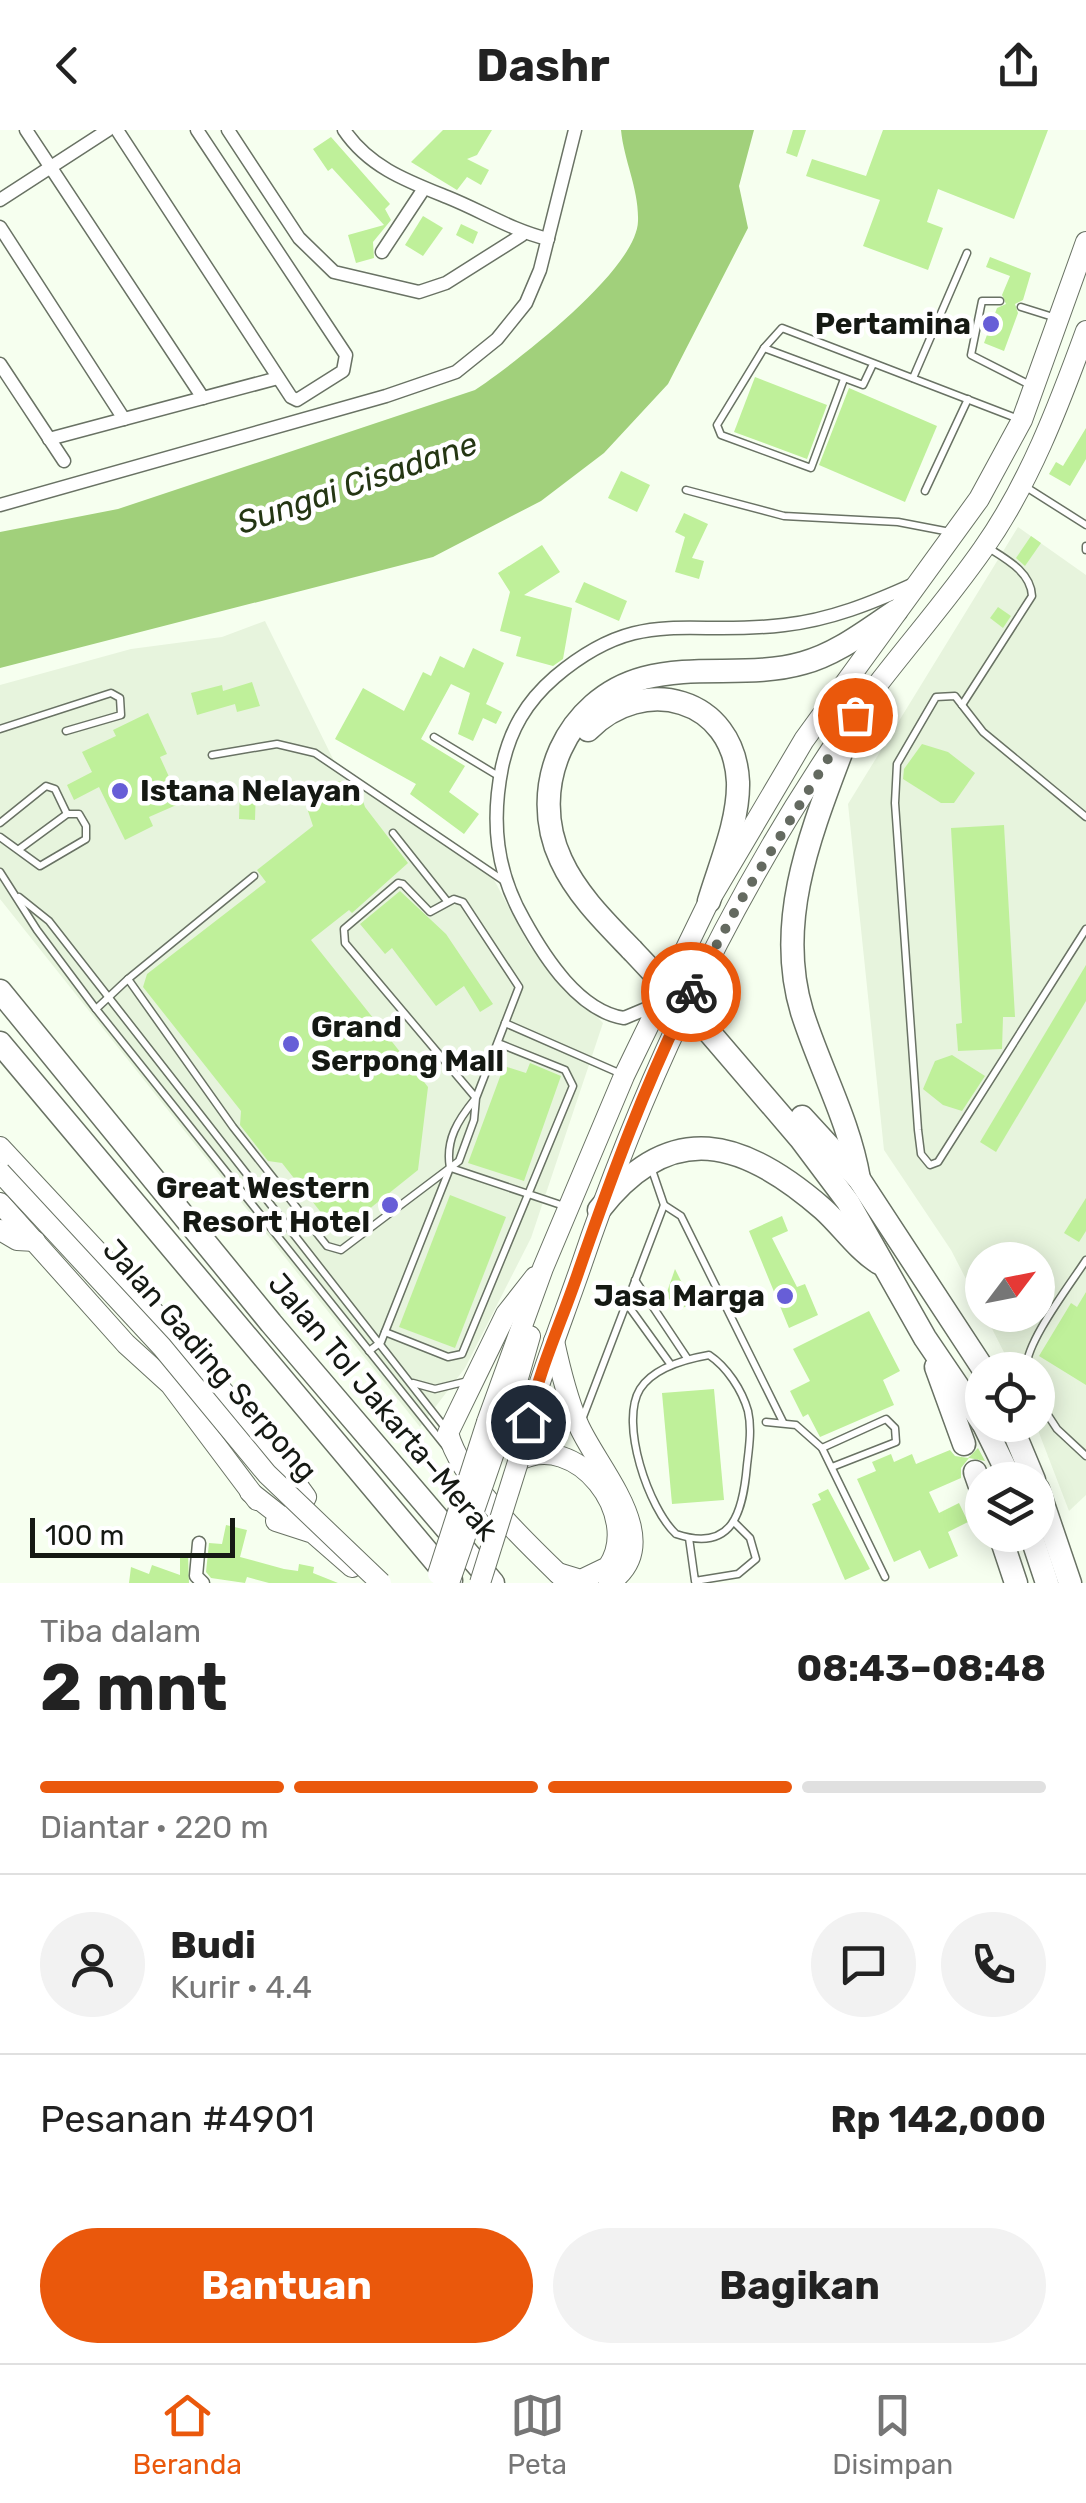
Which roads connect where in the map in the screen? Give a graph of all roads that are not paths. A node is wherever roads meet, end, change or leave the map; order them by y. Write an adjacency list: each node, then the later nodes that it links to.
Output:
1 (26, 130): 8 (street)
2 (108, 130): 8 (street)
3 (116, 130): 24 (street)
4 (197, 130): 24 (street)
5 (228, 130): 12 (street)
6 (344, 130): 9 (street)
7 (575, 130): 13 (street)
8 (50, 167): 10 (street); 28 (street)
9 (423, 190): 12 (street); 15 (street)
10 (0, 200)
11 (0, 227): 30 (street)
12 (522, 235): 13 (street)
13 (548, 240): 37 (street)
14 (1086, 242): 19 (main road)
15 (382, 252)
16 (967, 253): 25 (lane)
17 (1000, 301): 27 (lane)
18 (1021, 307): 19 (lane)
19 (1060, 318): 27 (main road)
20 (1086, 331): 34 (main road)
21 (764, 348): 23 (lane); 26 (lane); 26 (lane)
22 (0, 364): 32 (street)
23 (874, 364): 25 (lane); 26 (lane)
24 (278, 378): 28 (street)
25 (913, 378): 29 (lane)
26 (844, 379)
27 (1035, 388): 31 (main road)
28 (202, 398): 30 (street)
29 (968, 399): 31 (lane); 36 (lane)
30 (124, 419): 32 (street)
31 (1022, 420): 39 (main road)
32 (49, 439): 33 (street)
33 (64, 461)
34 (1021, 484): 38 (lane); 40 (main road)
35 (686, 490): 39 (lane)
36 (925, 490)
37 (0, 505)
38 (1086, 525)
39 (956, 533): 41 (main road)
40 (986, 546): 43 (lane); 44 (main road)
41 (920, 580): 42 (main road); 49 (street)
42 (896, 611): 61 (main road); 63 (highway)
43 (962, 704): 51 (lane); 62 (lane)
44 (855, 715): 79 (highway); 84 (main road)
45 (0, 729): 46 (lane)
46 (66, 732)
47 (434, 737): 49 (lane)
48 (212, 755): 58 (lane)
49 (500, 777): 58 (street)
50 (68, 814): 52 (lane); 55 (lane); 55 (lane)
51 (1086, 817)
52 (0, 822)
53 (393, 833): 60 (lane)
54 (0, 836): 55 (lane)
55 (18, 850)
56 (0, 872): 59 (lane)
57 (254, 876): 64 (lane)
58 (504, 881): 67 (street)
59 (20, 897): 66 (lane); 68 (lane)
60 (447, 901): 69 (lane); 74 (lane)
61 (709, 901): 63 (highway); 67 (main road)
62 (1086, 929)
63 (635, 944): 70 (highway, bridge)
64 (128, 979): 66 (lane); 77 (lane)
65 (0, 991): 130 (highway, Jalan Tol Jakarta–Merak)
66 (107, 995): 68 (lane); 96 (lane)
67 (659, 1003): 73 (main road)
68 (96, 1009): 97 (lane)
69 (504, 1024): 71 (lane); 73 (lane)
70 (713, 1027): 79 (highway); 88 (highway)
71 (497, 1042): 74 (lane); 80 (lane)
72 (0, 1044): 126 (highway, Jalan Tol Jakarta–Merak)
73 (624, 1076): 83 (main road)
74 (476, 1098): 77 (lane); 77 (lane)
75 (0, 1148): 116 (main road)
76 (650, 1164): 82 (lane); 84 (highway); 88 (highway)
77 (450, 1168): 80 (lane); 93 (lane)
78 (0, 1172): 128 (main road, Jalan Gading Serpong, bridge)
79 (859, 1180): 98 (highway)
80 (527, 1190): 83 (lane); 93 (lane)
81 (0, 1203): 86 (main road, Jalan Gading Serpong)
82 (664, 1205): 90 (lane); 107 (lane)
83 (571, 1208): 89 (main road)
84 (599, 1210): 95 (main road)
85 (0, 1230): 86 (main road)
86 (35, 1241): 116 (main road, Jalan Gading Serpong)
87 (1086, 1260): 99 (lane)
88 (882, 1265): 94 (highway)
89 (543, 1268): 92 (main road); 102 (main road)
90 (635, 1279): 91 (lane); 100 (lane)
91 (626, 1303): 101 (lane); 109 (lane)
92 (525, 1321): 105 (main road); 126 (main road, bridge)
93 (385, 1332): 96 (lane)
94 (925, 1338): 104 (highway); 111 (highway)
95 (554, 1341): 105 (main road); 109 (main road)
96 (381, 1342): 97 (lane); 103 (lane)
97 (369, 1351): 110 (lane)
98 (972, 1352)
99 (1030, 1352)
100 (687, 1358): 101 (lane); 117 (lane)
101 (671, 1365): 118 (lane)
102 (475, 1378): 103 (lane); 110 (main road)
103 (412, 1382): 110 (lane)
104 (965, 1397)
105 (518, 1418): 114 (main road); 126 (main road)
106 (766, 1422): 107 (lane)
107 (783, 1422): 112 (lane)
108 (1055, 1427): 113 (lane)
109 (580, 1428): 131 (main road)
110 (451, 1443): 124 (main road)
111 (964, 1444)
112 (822, 1448): 115 (lane); 115 (lane)
113 (1086, 1456)
114 (518, 1461): 124 (main road); 129 (main road, bridge)
115 (832, 1466): 123 (lane)
116 (250, 1492): 127 (main road, Jalan Gading Serpong)
117 (735, 1523): 118 (lane); 118 (lane)
118 (689, 1538)
119 (1055, 1539): 134 (highway)
120 (199, 1543): 125 (street)
121 (1006, 1552): 132 (highway)
122 (1037, 1552): 133 (highway)
123 (886, 1577)
124 (563, 1578)
125 (200, 1582)
126 (444, 1582)
127 (370, 1583)
128 (381, 1583)
129 (480, 1583)
130 (493, 1583)
131 (609, 1583)
132 (1016, 1583)
133 (1045, 1583)
134 (1070, 1583)

